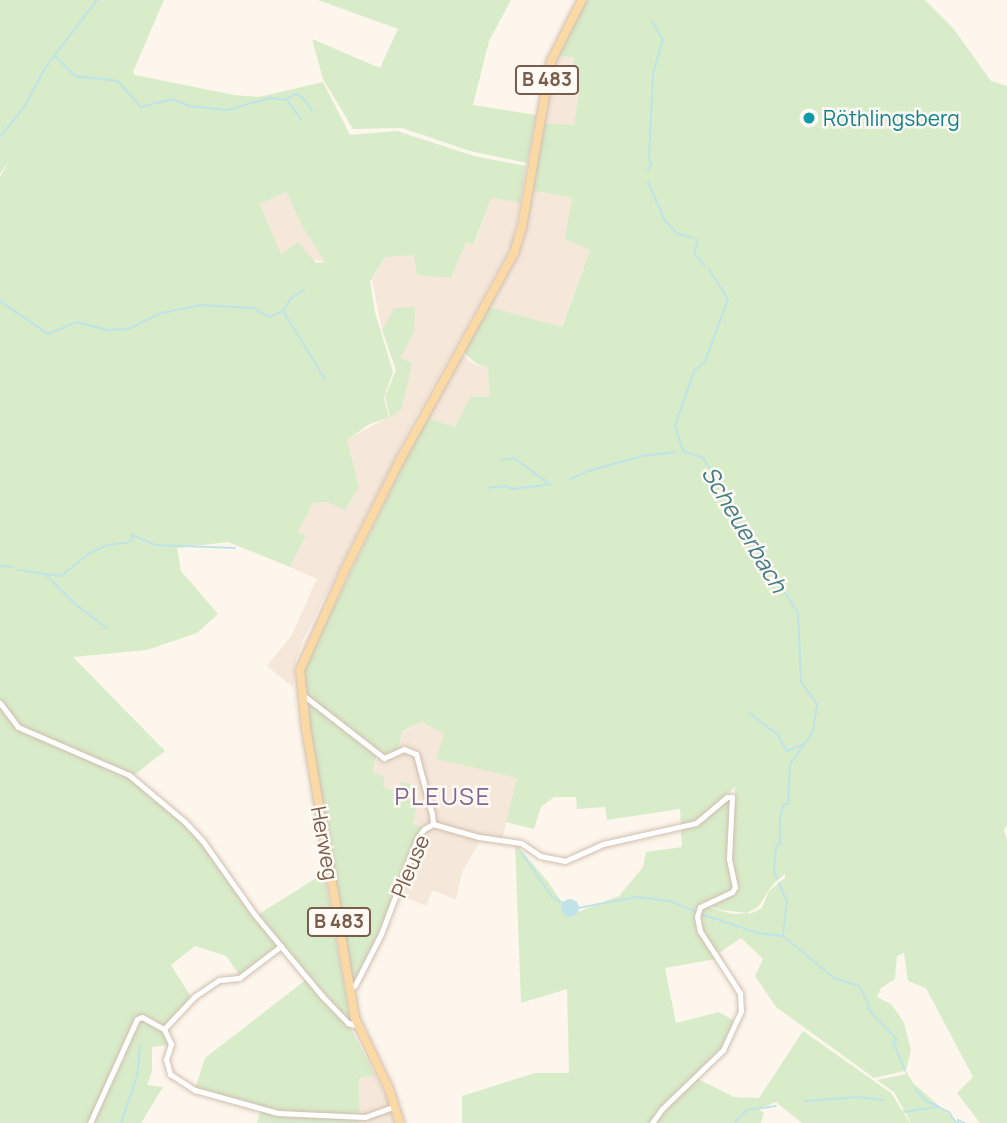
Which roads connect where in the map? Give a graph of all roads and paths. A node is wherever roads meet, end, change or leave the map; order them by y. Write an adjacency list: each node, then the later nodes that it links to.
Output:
1 (582, 0): 2 (main road, B 483)
2 (300, 694): 4 (street, Pleuse); 6 (main road, Herweg / B 483)
3 (0, 703): 5 (street)
4 (433, 824): 6 (street, Pleuse); 12 (street)
5 (281, 946): 7 (street); 8 (street)
6 (350, 989): 7 (main road, Herweg / B 483)
7 (358, 1026): 9 (main road, Herweg / B 483)
8 (164, 1029): 9 (street); 10 (street)
9 (395, 1106): 11 (main road, Herweg / B 483)
10 (90, 1123)
11 (400, 1123)
12 (652, 1123)

